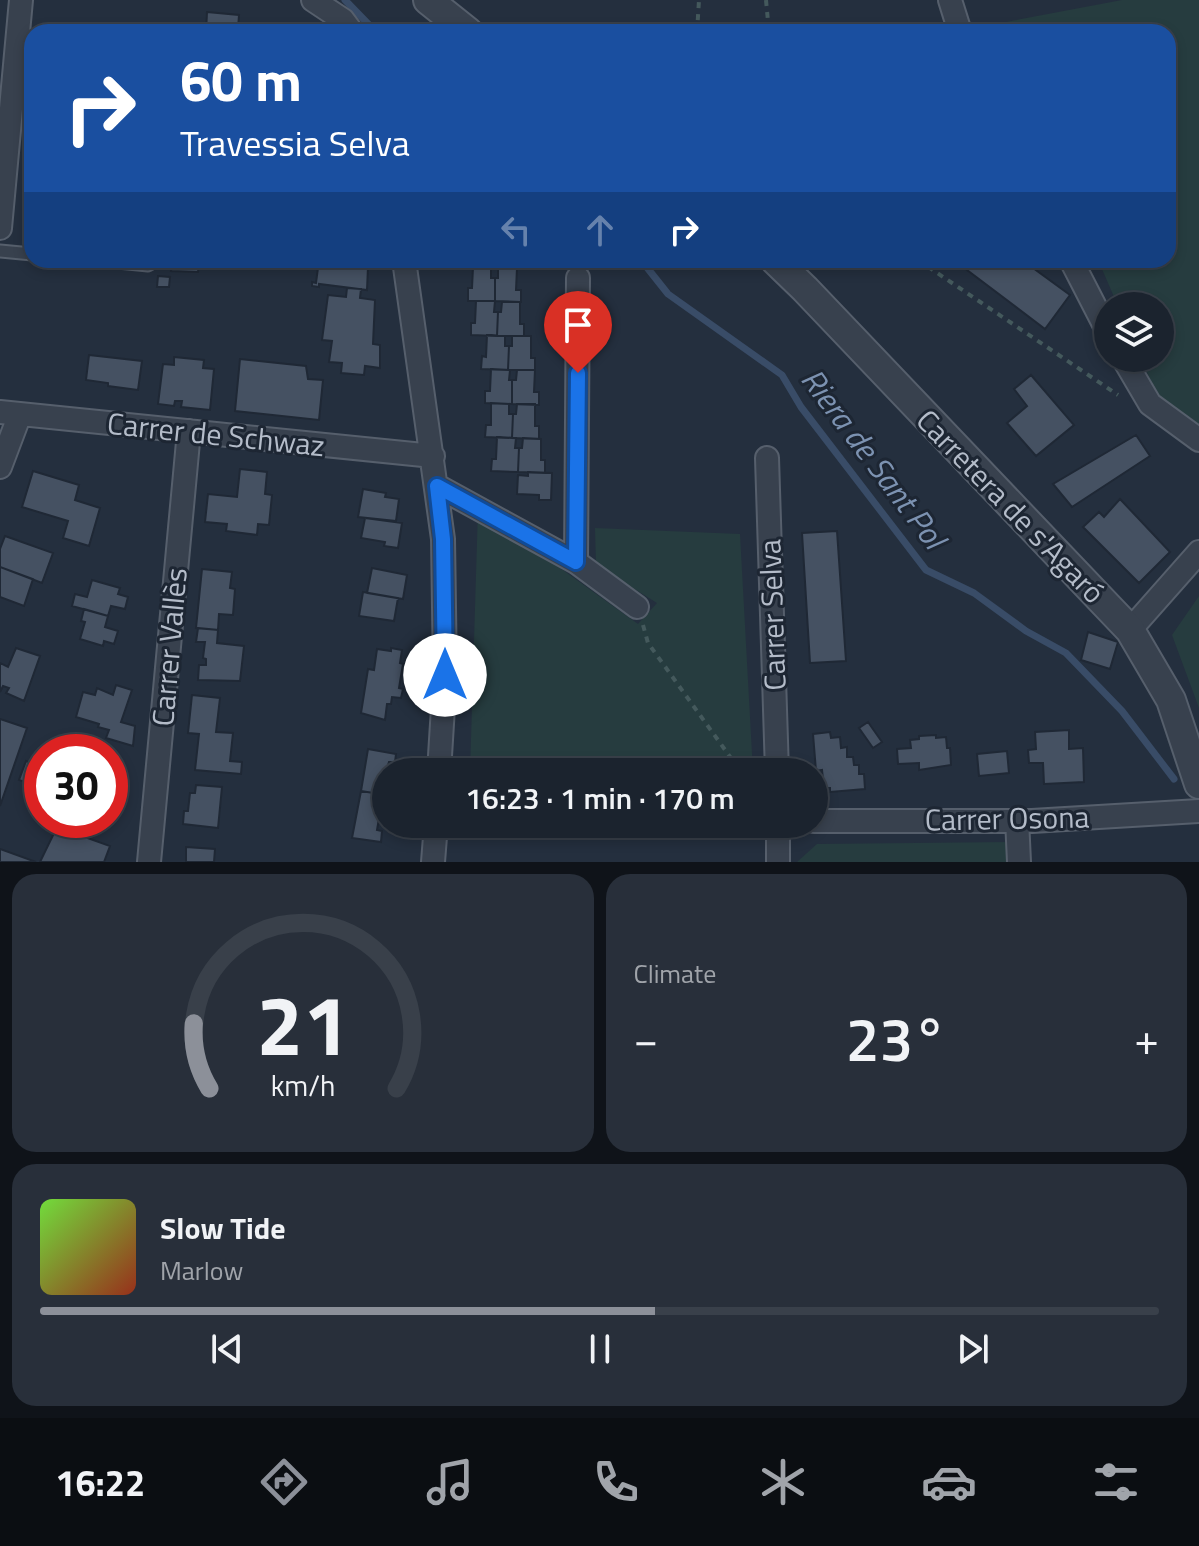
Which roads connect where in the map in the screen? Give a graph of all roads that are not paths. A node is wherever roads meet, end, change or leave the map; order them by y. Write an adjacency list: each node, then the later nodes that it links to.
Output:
1 (21, 0): 8 (street)
2 (313, 0): 5 (street)
3 (428, 0): 6 (street)
4 (950, 0): 7 (street)
5 (346, 24)
6 (458, 24)
7 (958, 24)
8 (0, 228)
9 (0, 251): 10 (lane)
10 (24, 253)
11 (405, 268): 20 (street)
12 (783, 268): 27 (street, Carretera de s'Agaró)
13 (1075, 268): 15 (street)
14 (578, 278): 25 (street)
15 (1094, 305)
16 (1131, 372): 19 (street)
17 (10, 413): 18 (street, Carrer de Schwaz); 22 (street)
18 (189, 431): 20 (street, Carrer de Schwaz); 36 (street, Carrer Vallès)
19 (1199, 440)
20 (433, 456): 23 (street)
21 (767, 458): 29 (street, Carrer Selva)
22 (0, 467)
23 (437, 486): 25 (street); 28 (street)
24 (1199, 552): 27 (street)
25 (576, 562): 26 (street)
26 (637, 607)
27 (1130, 630): 30 (street, Carretera de s'Agaró)
28 (440, 758)
29 (777, 758)
30 (1199, 784)
31 (1199, 811): 32 (street, Carrer Osona)
32 (1017, 819): 33 (street, Carrer Osona); 39 (street)
33 (828, 821)
34 (435, 838): 37 (street)
35 (778, 838): 38 (street)
36 (149, 862)
37 (433, 862)
38 (778, 862)
39 (1019, 862)

